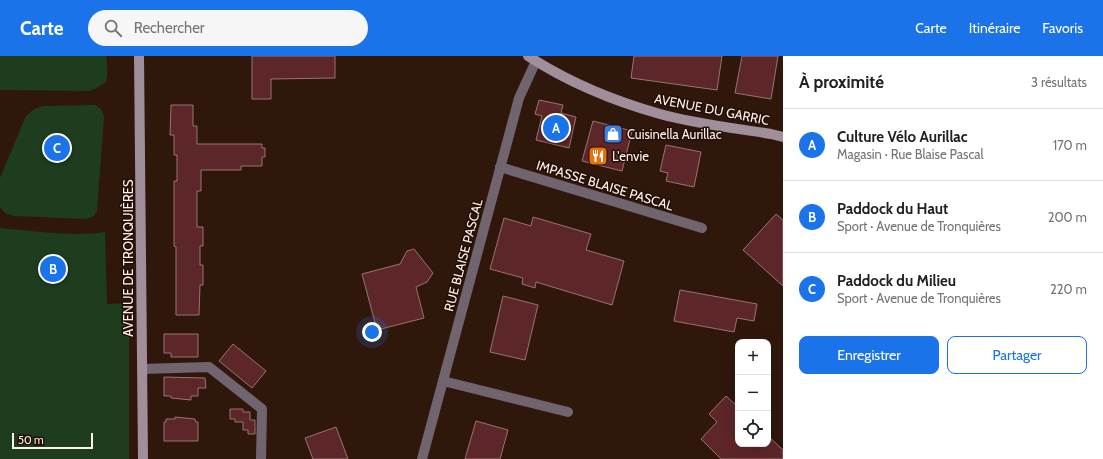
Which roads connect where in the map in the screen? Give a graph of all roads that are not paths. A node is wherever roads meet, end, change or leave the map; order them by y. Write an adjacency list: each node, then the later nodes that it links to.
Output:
1 (139, 56): 6 (street, AVENUE DE TRONQUIÈRES)
2 (532, 58): 3 (street, AVENUE DU GARRIC); 4 (street, RUE BLAISE PASCAL)
3 (783, 137)
4 (500, 168): 5 (street, IMPASSE BLAISE PASCAL); 7 (street, RUE BLAISE PASCAL)
5 (702, 228)
6 (142, 369): 9 (street, AVENUE DE TRONQUIÈRES); 10 (street)
7 (443, 381): 8 (street); 11 (street, RUE BLAISE PASCAL)
8 (568, 412)
9 (142, 459)
10 (261, 459)
11 (422, 459)

